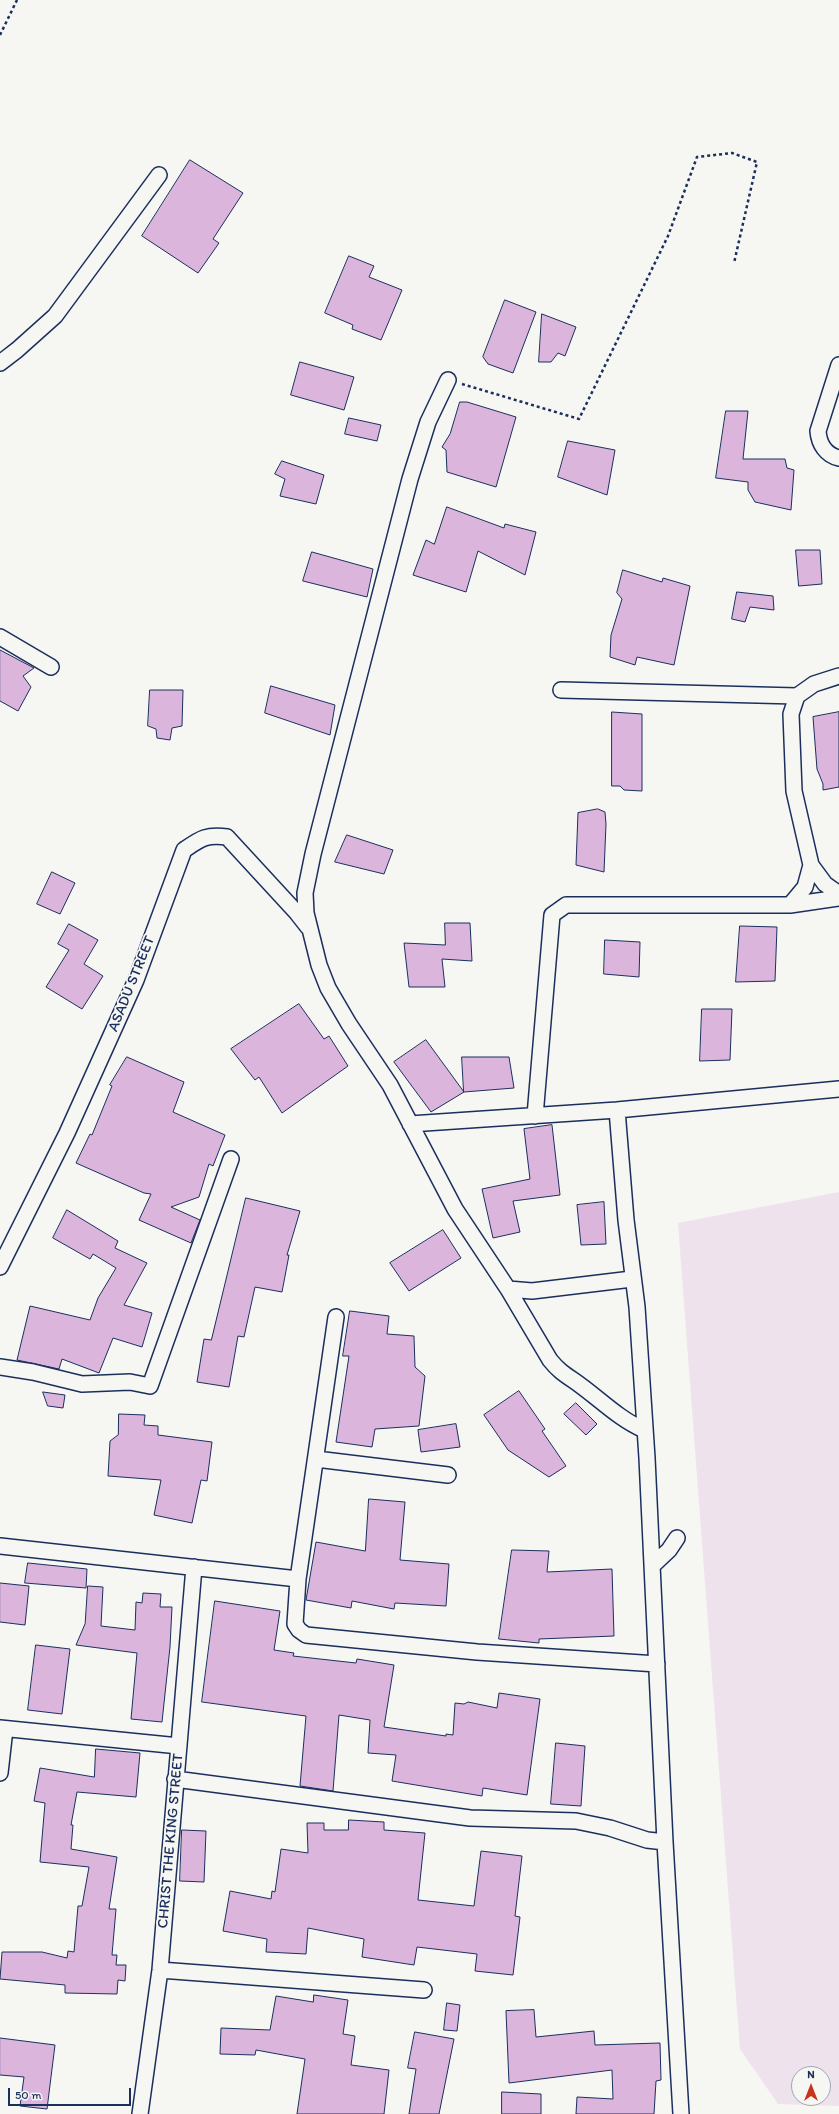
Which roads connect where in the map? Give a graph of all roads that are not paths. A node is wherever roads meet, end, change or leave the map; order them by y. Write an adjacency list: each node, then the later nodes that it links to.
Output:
1 (159, 175): 2 (street)
2 (0, 363)
3 (839, 365): 5 (street)
4 (448, 380): 15 (street)
5 (839, 458)
6 (0, 637): 7 (street)
7 (51, 667)
8 (839, 676): 10 (street)
9 (562, 690): 10 (street)
10 (797, 696): 11 (street)
11 (810, 865): 12 (street); 14 (street)
12 (839, 894)
13 (839, 898): 14 (street)
14 (790, 905): 18 (street)
15 (309, 928): 19 (street); 21 (street, ASADU STREET)
16 (839, 1089): 17 (street)
17 (617, 1110): 18 (street); 22 (street)
18 (535, 1116): 19 (street)
19 (410, 1124): 23 (street)
20 (231, 1159): 25 (street)
21 (0, 1267)
22 (632, 1279): 23 (street); 26 (street)
23 (508, 1289): 26 (street)
24 (336, 1316): 27 (street)
25 (0, 1367)
26 (644, 1430): 31 (street)
27 (316, 1459): 28 (street); 33 (street)
28 (448, 1475)
29 (677, 1538): 31 (street)
30 (0, 1546): 32 (street)
31 (652, 1566): 34 (street)
32 (194, 1567): 33 (street); 36 (street, CHRIST THE KING STREET)
33 (298, 1580): 34 (street)
34 (657, 1664): 39 (street)
35 (2, 1729): 36 (street); 37 (street)
36 (179, 1746): 38 (street, CHRIST THE KING STREET)
37 (0, 1773)
38 (175, 1779): 39 (street); 40 (street, CHRIST THE KING STREET)
39 (665, 1842): 43 (street)
40 (160, 1970): 41 (street); 42 (street, CHRIST THE KING STREET)
41 (424, 1990)
42 (140, 2114)
43 (681, 2114)

